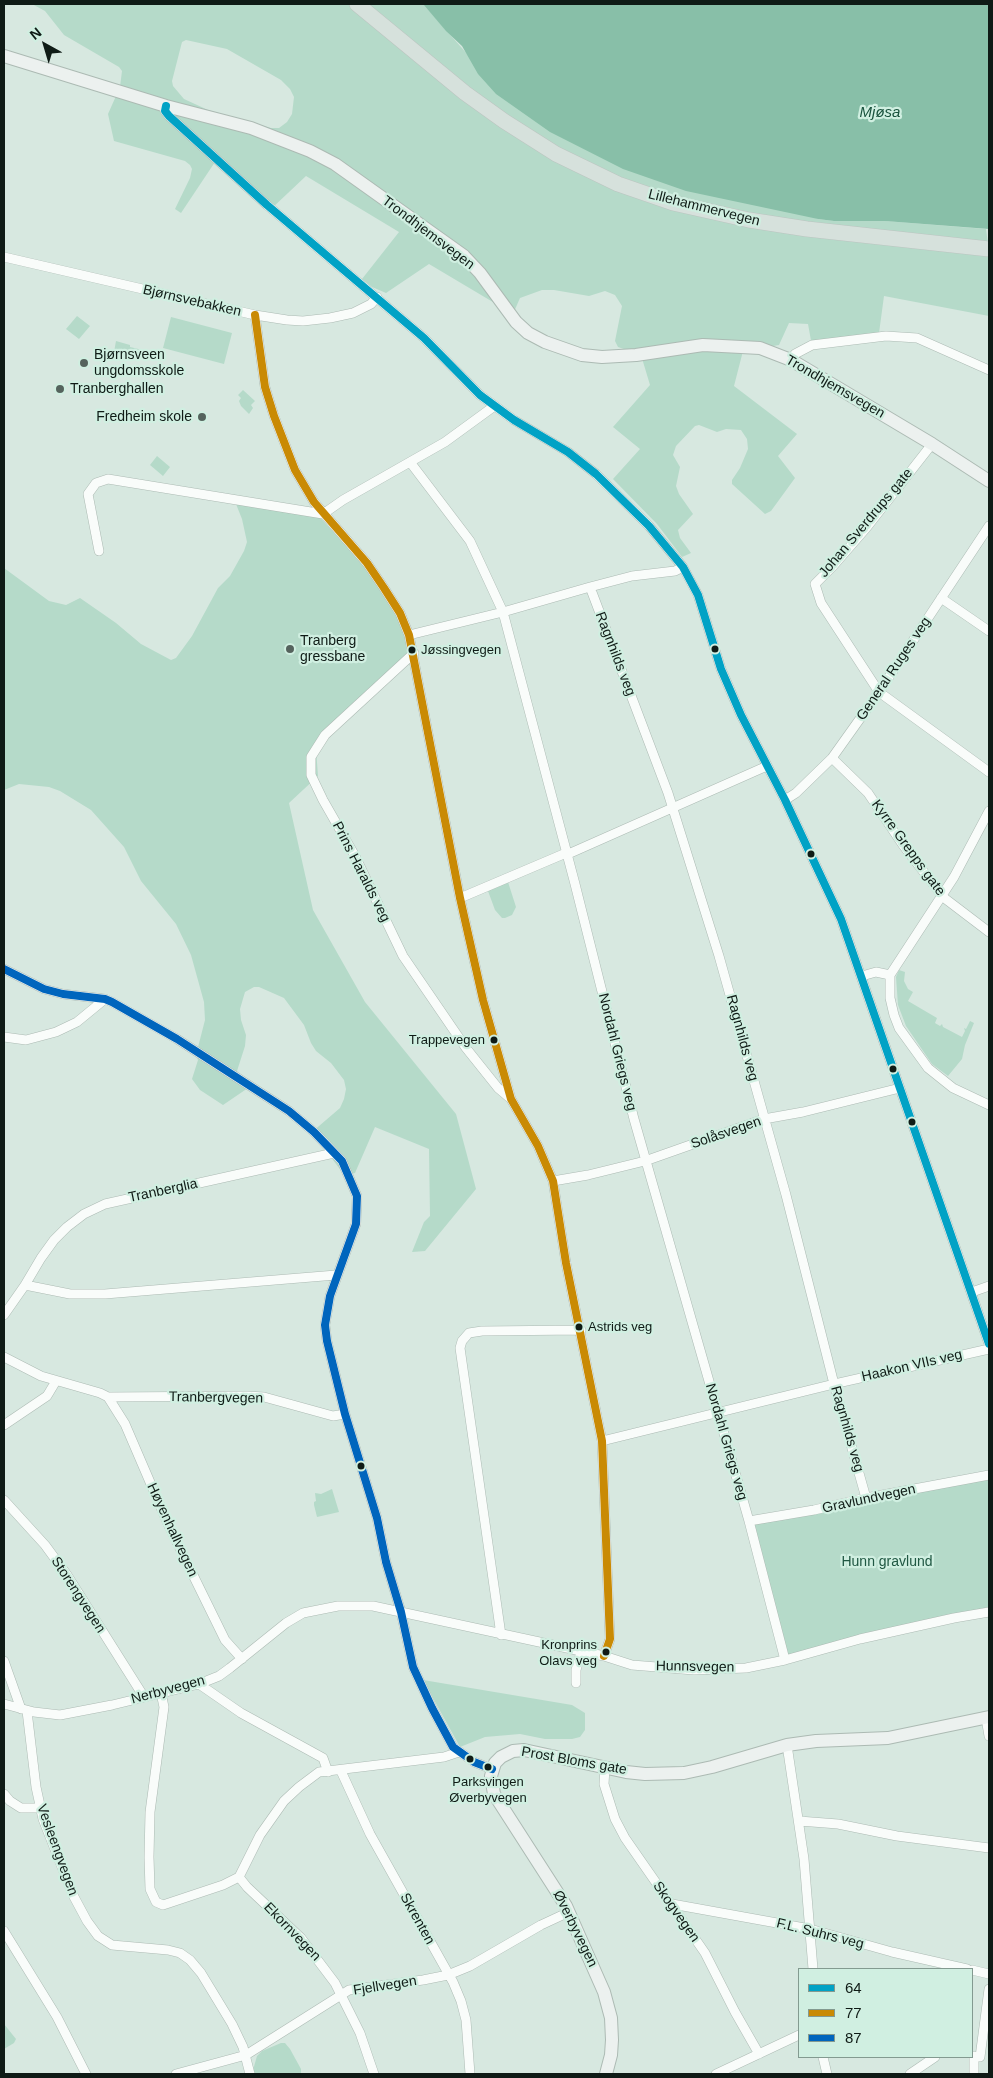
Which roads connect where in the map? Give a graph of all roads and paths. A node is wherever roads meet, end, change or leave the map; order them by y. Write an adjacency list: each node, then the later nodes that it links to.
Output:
1 (357, 4): 4 (highway, Lillehammervegen)
2 (4, 56): 3 (main road, Trondhjemsvegen)
3 (166, 106): 6 (street); 8 (main road, Trondhjemsvegen)
4 (989, 249)
5 (4, 257): 7 (street, Bjørnsvebakken)
6 (377, 297): 7 (street, Bjørnsvebakken); 10 (street)
7 (255, 315): 14 (street)
8 (791, 360): 9 (street); 11 (main road, Trondhjemsvegen)
9 (989, 370)
10 (493, 407): 12 (street); 17 (street)
11 (932, 444): 13 (main road, Trondhjemsvegen); 24 (street, Johan Sverdrups gate)
12 (410, 462): 14 (street); 20 (street, Nordahl Griegs veg)
13 (989, 481)
14 (323, 514): 16 (street); 22 (street)
15 (989, 526): 19 (street, General Ruges veg)
16 (98, 550)
17 (683, 567): 18 (street); 26 (street)
18 (590, 587): 20 (street); 29 (street, Ragnhilds veg)
19 (941, 598): 21 (street); 24 (street, General Ruges veg)
20 (503, 612): 22 (street); 31 (street, Nordahl Griegs veg)
21 (989, 631)
22 (410, 635): 23 (street)
23 (414, 653): 33 (street); 41 (street, Prins Haralds veg)
24 (879, 692): 25 (street, General Ruges veg); 27 (street, Johan Sverdrups gate)
25 (832, 758): 28 (street, General Ruges veg); 32 (street, Kyrre Grepps gate)
26 (767, 766): 28 (street); 29 (street)
27 (989, 772)
28 (785, 800): 37 (street)
29 (672, 808): 31 (street); 43 (street, Ragnhilds veg)
30 (989, 811): 32 (street)
31 (566, 854): 33 (street); 45 (street, Nordahl Griegs veg)
32 (942, 897): 34 (street, Kyrre Grepps gate); 36 (street)
33 (460, 898): 41 (street)
34 (989, 932)
35 (4, 969): 38 (street)
36 (890, 975): 37 (street); 42 (street)
37 (862, 976): 40 (street)
38 (105, 999): 39 (street); 44 (street)
39 (4, 1038)
40 (900, 1088): 43 (street, Solåsvegen); 50 (street)
41 (511, 1099): 46 (street)
42 (989, 1105)
43 (764, 1119): 45 (street, Solåsvegen); 57 (street, Ragnhilds veg)
44 (334, 1153): 47 (street); 48 (street, Tranberglia)
45 (645, 1160): 46 (street, Solåsvegen); 59 (street, Nordahl Griegs veg)
46 (552, 1181): 52 (street)
47 (336, 1275): 48 (street); 60 (street)
48 (26, 1285): 51 (street, Tranberglia)
49 (989, 1286): 50 (street)
50 (972, 1292): 53 (street)
51 (4, 1314)
52 (581, 1330): 62 (street); 69 (street)
53 (989, 1344)
54 (989, 1348): 57 (street, Haakon VIIs veg)
55 (4, 1357): 56 (street, Tranbergvegen)
56 (56, 1381): 58 (street, Tranbergvegen); 61 (street)
57 (834, 1384): 59 (street, Haakon VIIs veg); 64 (street, Ragnhilds veg)
58 (108, 1397): 60 (street, Tranbergvegen); 72 (street, Høyenhallvegen)
59 (717, 1413): 62 (street, Haakon VIIs veg); 66 (street, Nordahl Griegs veg)
60 (346, 1414): 67 (street)
61 (4, 1425)
62 (602, 1440): 71 (street)
63 (989, 1475): 64 (street, Gravlundvegen)
64 (866, 1498): 66 (street, Gravlundvegen)
65 (4, 1500): 78 (street, Storengvegen)
66 (749, 1521): 74 (street, Nordahl Griegs veg)
67 (401, 1612): 69 (street, Hunnsvegen); 72 (street, Nerbyvegen); 84 (street)
68 (989, 1612): 74 (street, Hunnsvegen)
69 (501, 1635): 70 (street, Hunnsvegen)
70 (581, 1652): 71 (street, Hunnsvegen); 75 (street)
71 (604, 1656): 74 (street, Hunnsvegen)
72 (242, 1659): 76 (street, Nerbyvegen)
73 (4, 1660): 80 (street, Vesleengvegen)
74 (785, 1660)
75 (576, 1683)
76 (198, 1684): 77 (street, Nerbyvegen); 88 (street)
77 (161, 1693): 78 (street, Nerbyvegen); 93 (street)
78 (144, 1697): 80 (street, Nerbyvegen)
79 (4, 1704): 80 (street, Nerbyvegen)
80 (24, 1710): 90 (street, Vesleengvegen)
81 (988, 1718): 82 (street); 83 (main road, Prost Bloms gate)
82 (989, 1736)
83 (787, 1745): 85 (main road, Prost Bloms gate); 91 (street)
84 (459, 1752): 86 (street); 87 (street)
85 (605, 1768): 87 (main road, Prost Bloms gate); 94 (street, Skogvegen)
86 (341, 1770): 88 (street); 102 (street, Skrenten)
87 (492, 1770): 95 (main road, Øverbyvegen)
88 (328, 1772): 93 (street)
89 (4, 1794): 90 (street)
90 (40, 1808): 107 (street, Vesleengvegen)
91 (799, 1821): 92 (street); 96 (street)
92 (989, 1848)
93 (239, 1877): 104 (street, Ekornvegen)
94 (672, 1904): 96 (street, F.L. Suhrs veg); 106 (street, Skogvegen)
95 (569, 1912): 102 (street, Fjellvegen); 116 (main road, Øverbyvegen)
96 (810, 1929): 98 (street); 99 (street, F.L. Suhrs veg)
97 (4, 1931): 111 (street)
98 (813, 1968)
99 (964, 1968)
100 (973, 1970): 101 (street)
101 (989, 1974)
102 (448, 1975): 104 (street, Fjellvegen); 115 (street, Skrenten)
103 (989, 1989): 108 (street)
104 (341, 1995): 107 (street, Fjellvegen); 114 (street, Ekornvegen)
105 (798, 2035): 106 (street)
106 (759, 2054): 117 (street)
107 (246, 2055): 112 (street, Fjellvegen); 113 (street)
108 (979, 2057): 120 (street)
109 (823, 2058): 118 (street)
110 (934, 2058): 119 (street)
111 (86, 2074)
112 (176, 2074)
113 (250, 2074)
114 (374, 2074)
115 (470, 2074)
116 (606, 2074)
117 (716, 2074)
118 (827, 2074)
119 (910, 2074)
120 (974, 2074)

